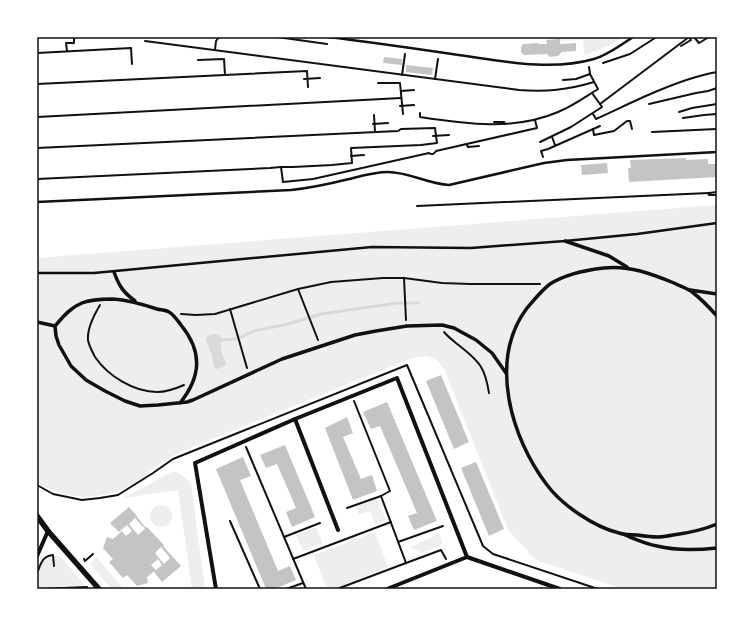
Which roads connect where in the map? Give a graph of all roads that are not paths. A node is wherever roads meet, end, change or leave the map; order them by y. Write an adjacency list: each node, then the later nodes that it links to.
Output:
1 (328, 37): 2 (lane)
2 (633, 37)
3 (717, 152): 4 (lane)
4 (37, 202)
5 (717, 224): 6 (lane)
6 (565, 241): 7 (street); 8 (lane)
7 (628, 268): 10 (street); 16 (street)
8 (114, 272): 9 (lane); 12 (street)
9 (37, 273)
10 (690, 290): 11 (street); 13 (street)
11 (717, 294)
12 (138, 302): 15 (street); 17 (street)
13 (717, 316)
14 (37, 322): 15 (street)
15 (55, 326): 17 (street)
16 (506, 374): 17 (street); 23 (street)
17 (180, 403)
18 (295, 419): 21 (street); 26 (street); 28 (street)
19 (37, 516): 22 (street)
20 (717, 524): 23 (street)
21 (338, 530)
22 (48, 531): 25 (street); 27 (street)
23 (620, 534): 24 (street)
24 (717, 548)
25 (37, 556)
26 (467, 557): 29 (street); 30 (street)
27 (98, 587)
28 (216, 589)
29 (387, 589)
30 (560, 589)

